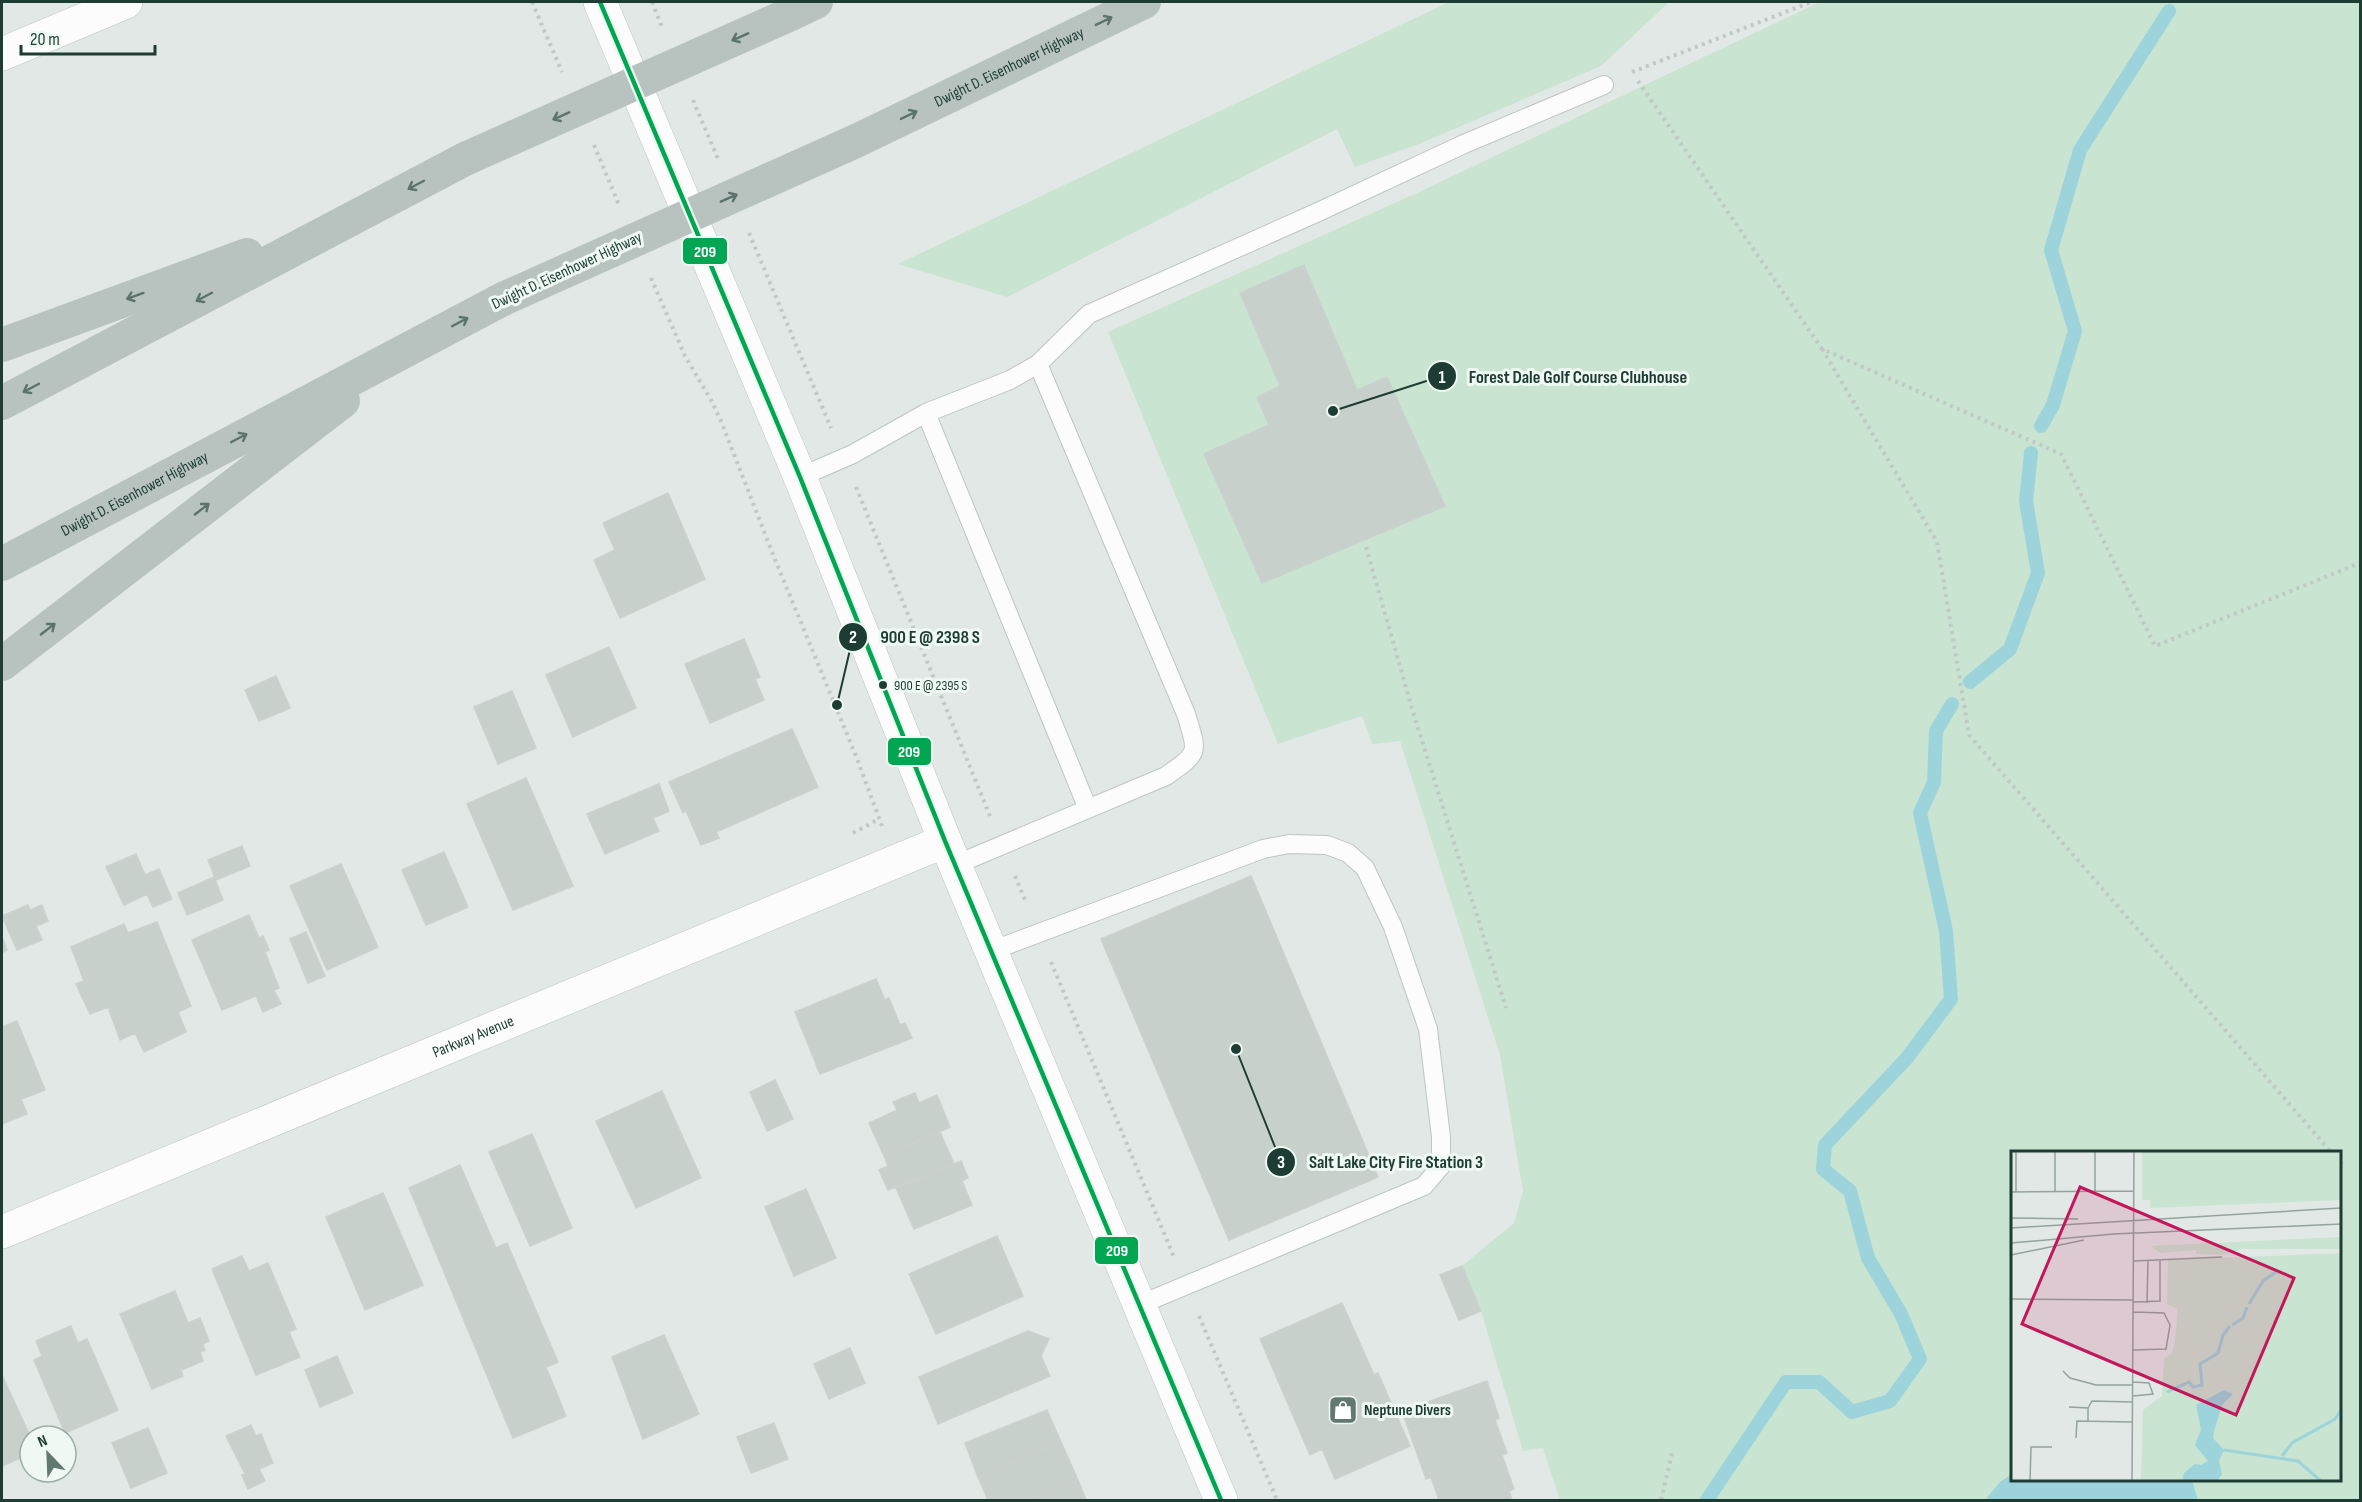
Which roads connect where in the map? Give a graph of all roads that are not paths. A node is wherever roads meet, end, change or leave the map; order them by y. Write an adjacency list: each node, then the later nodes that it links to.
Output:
1 (126, 2): 5 (street)
2 (600, 2): 13 (street)
3 (1144, 2): 9 (highway, Dwight D. Eisenhower Highway, one-way to 3, bridge)
4 (804, 7): 7 (highway, one-way to 7, bridge)
5 (2, 54)
6 (1604, 85): 10 (lane)
7 (367, 210): 8 (highway, one-way to 8); 11 (highway, one-way to 11)
8 (2, 345)
9 (416, 345): 14 (highway, Dwight D. Eisenhower Highway, one-way to 9); 15 (highway, one-way to 9)
10 (1038, 364): 12 (lane); 16 (lane)
11 (2, 403)
12 (926, 413): 13 (lane); 16 (lane)
13 (800, 477): 17 (street)
14 (2, 564)
15 (2, 664)
16 (1088, 809): 17 (lane)
17 (950, 853): 18 (street); 19 (street, Parkway Avenue)
18 (991, 951): 20 (street); 20 (lane)
19 (2, 1232)
20 (1139, 1305): 21 (street)
21 (1221, 1500)

